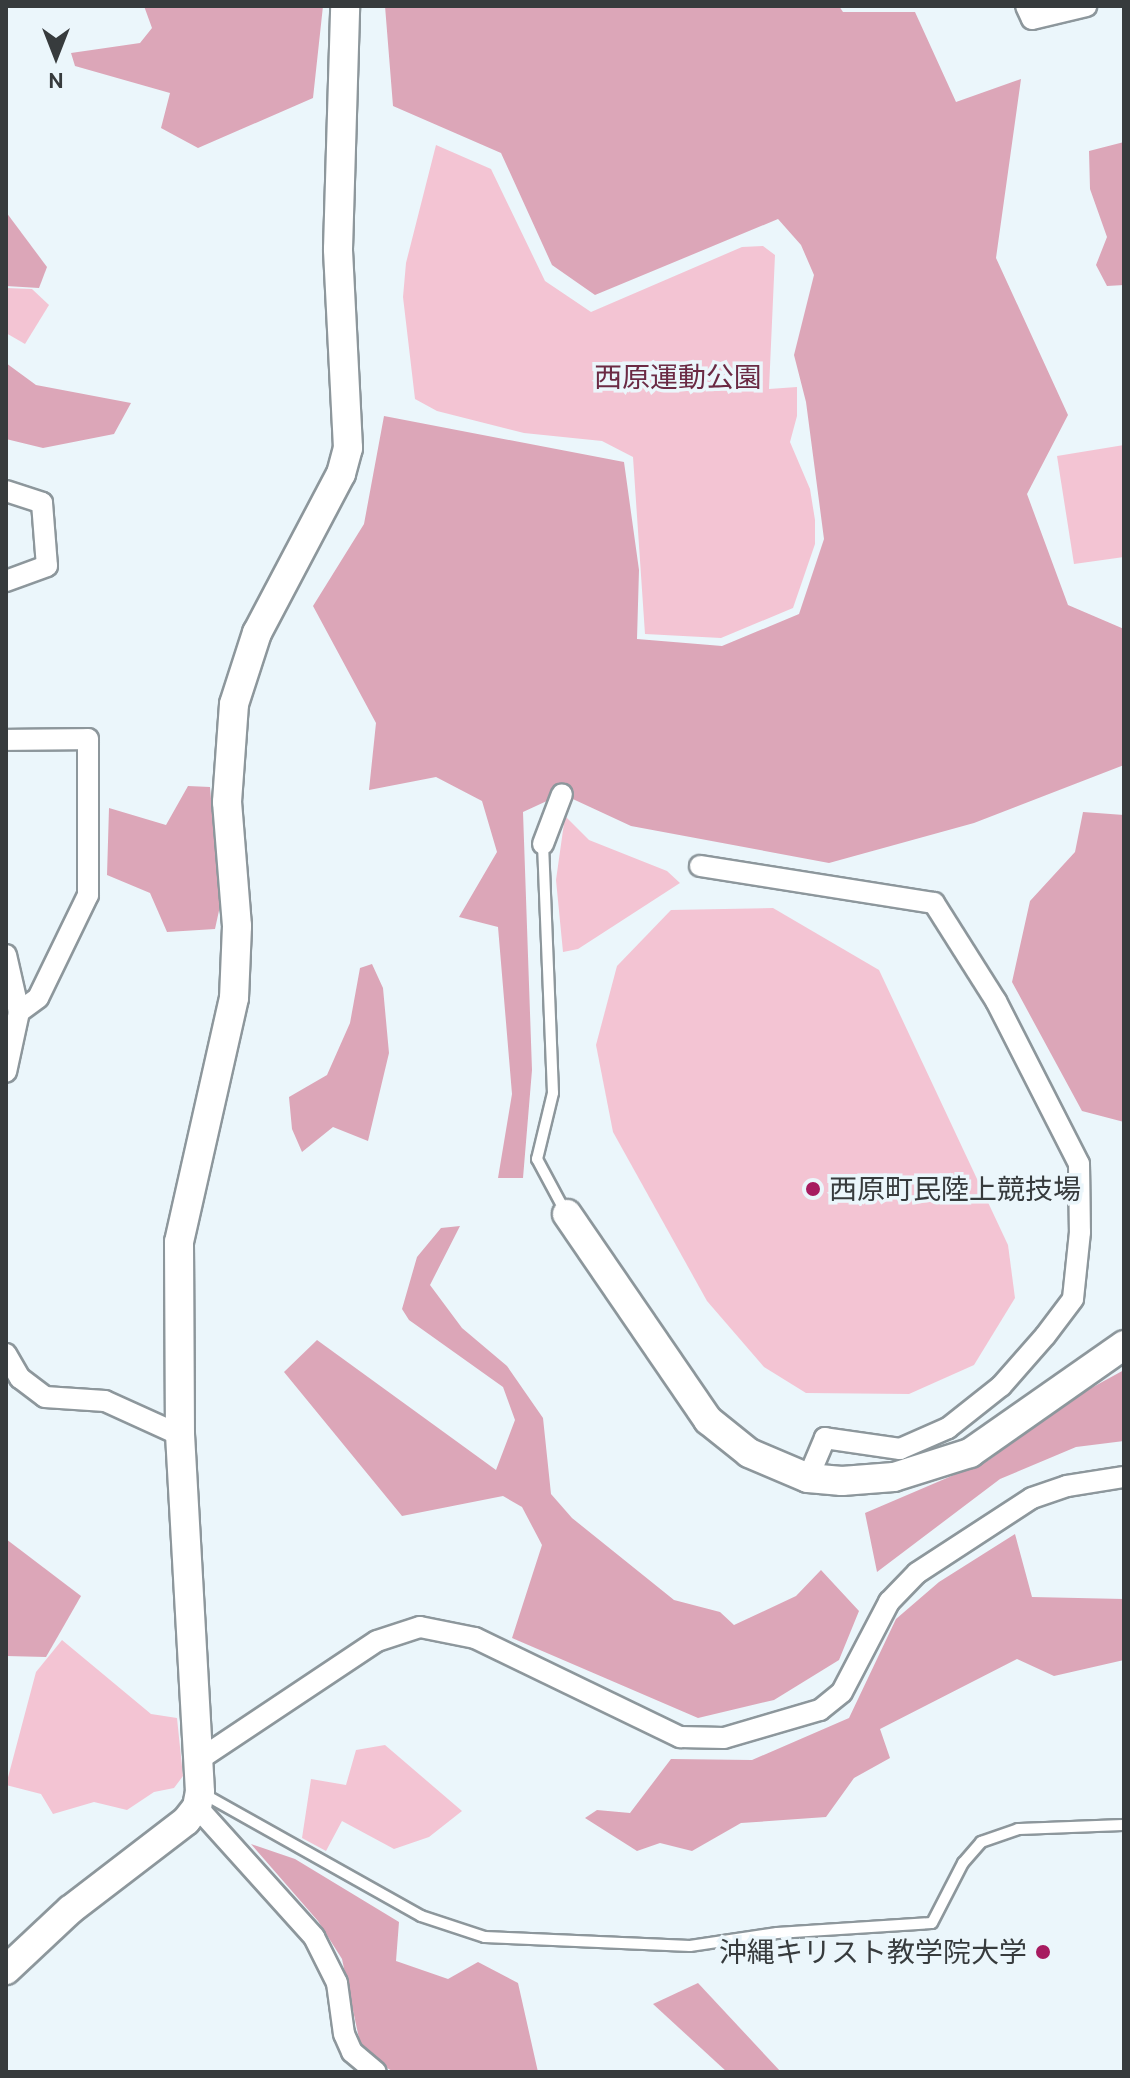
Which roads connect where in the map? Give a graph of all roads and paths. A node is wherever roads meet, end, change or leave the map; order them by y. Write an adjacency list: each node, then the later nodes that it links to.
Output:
1 (345, 6): 16 (street)
2 (1026, 6): 3 (street)
3 (1086, 6)
4 (6, 491): 5 (street)
5 (6, 581)
6 (6, 740): 11 (street)
7 (562, 794): 8 (street)
8 (543, 844): 13 (lane)
9 (700, 866): 18 (street)
10 (6, 955): 11 (street)
11 (19, 1012): 12 (street)
12 (6, 1072)
13 (567, 1214): 18 (street)
14 (1124, 1345): 18 (street)
15 (6, 1354): 16 (street)
16 (180, 1435): 19 (street)
17 (1124, 1477): 19 (street)
18 (808, 1478)
19 (197, 1761): 20 (street)
20 (199, 1800): 21 (lane); 22 (street); 23 (street)
21 (1124, 1825)
22 (6, 1970)
23 (376, 2072)

